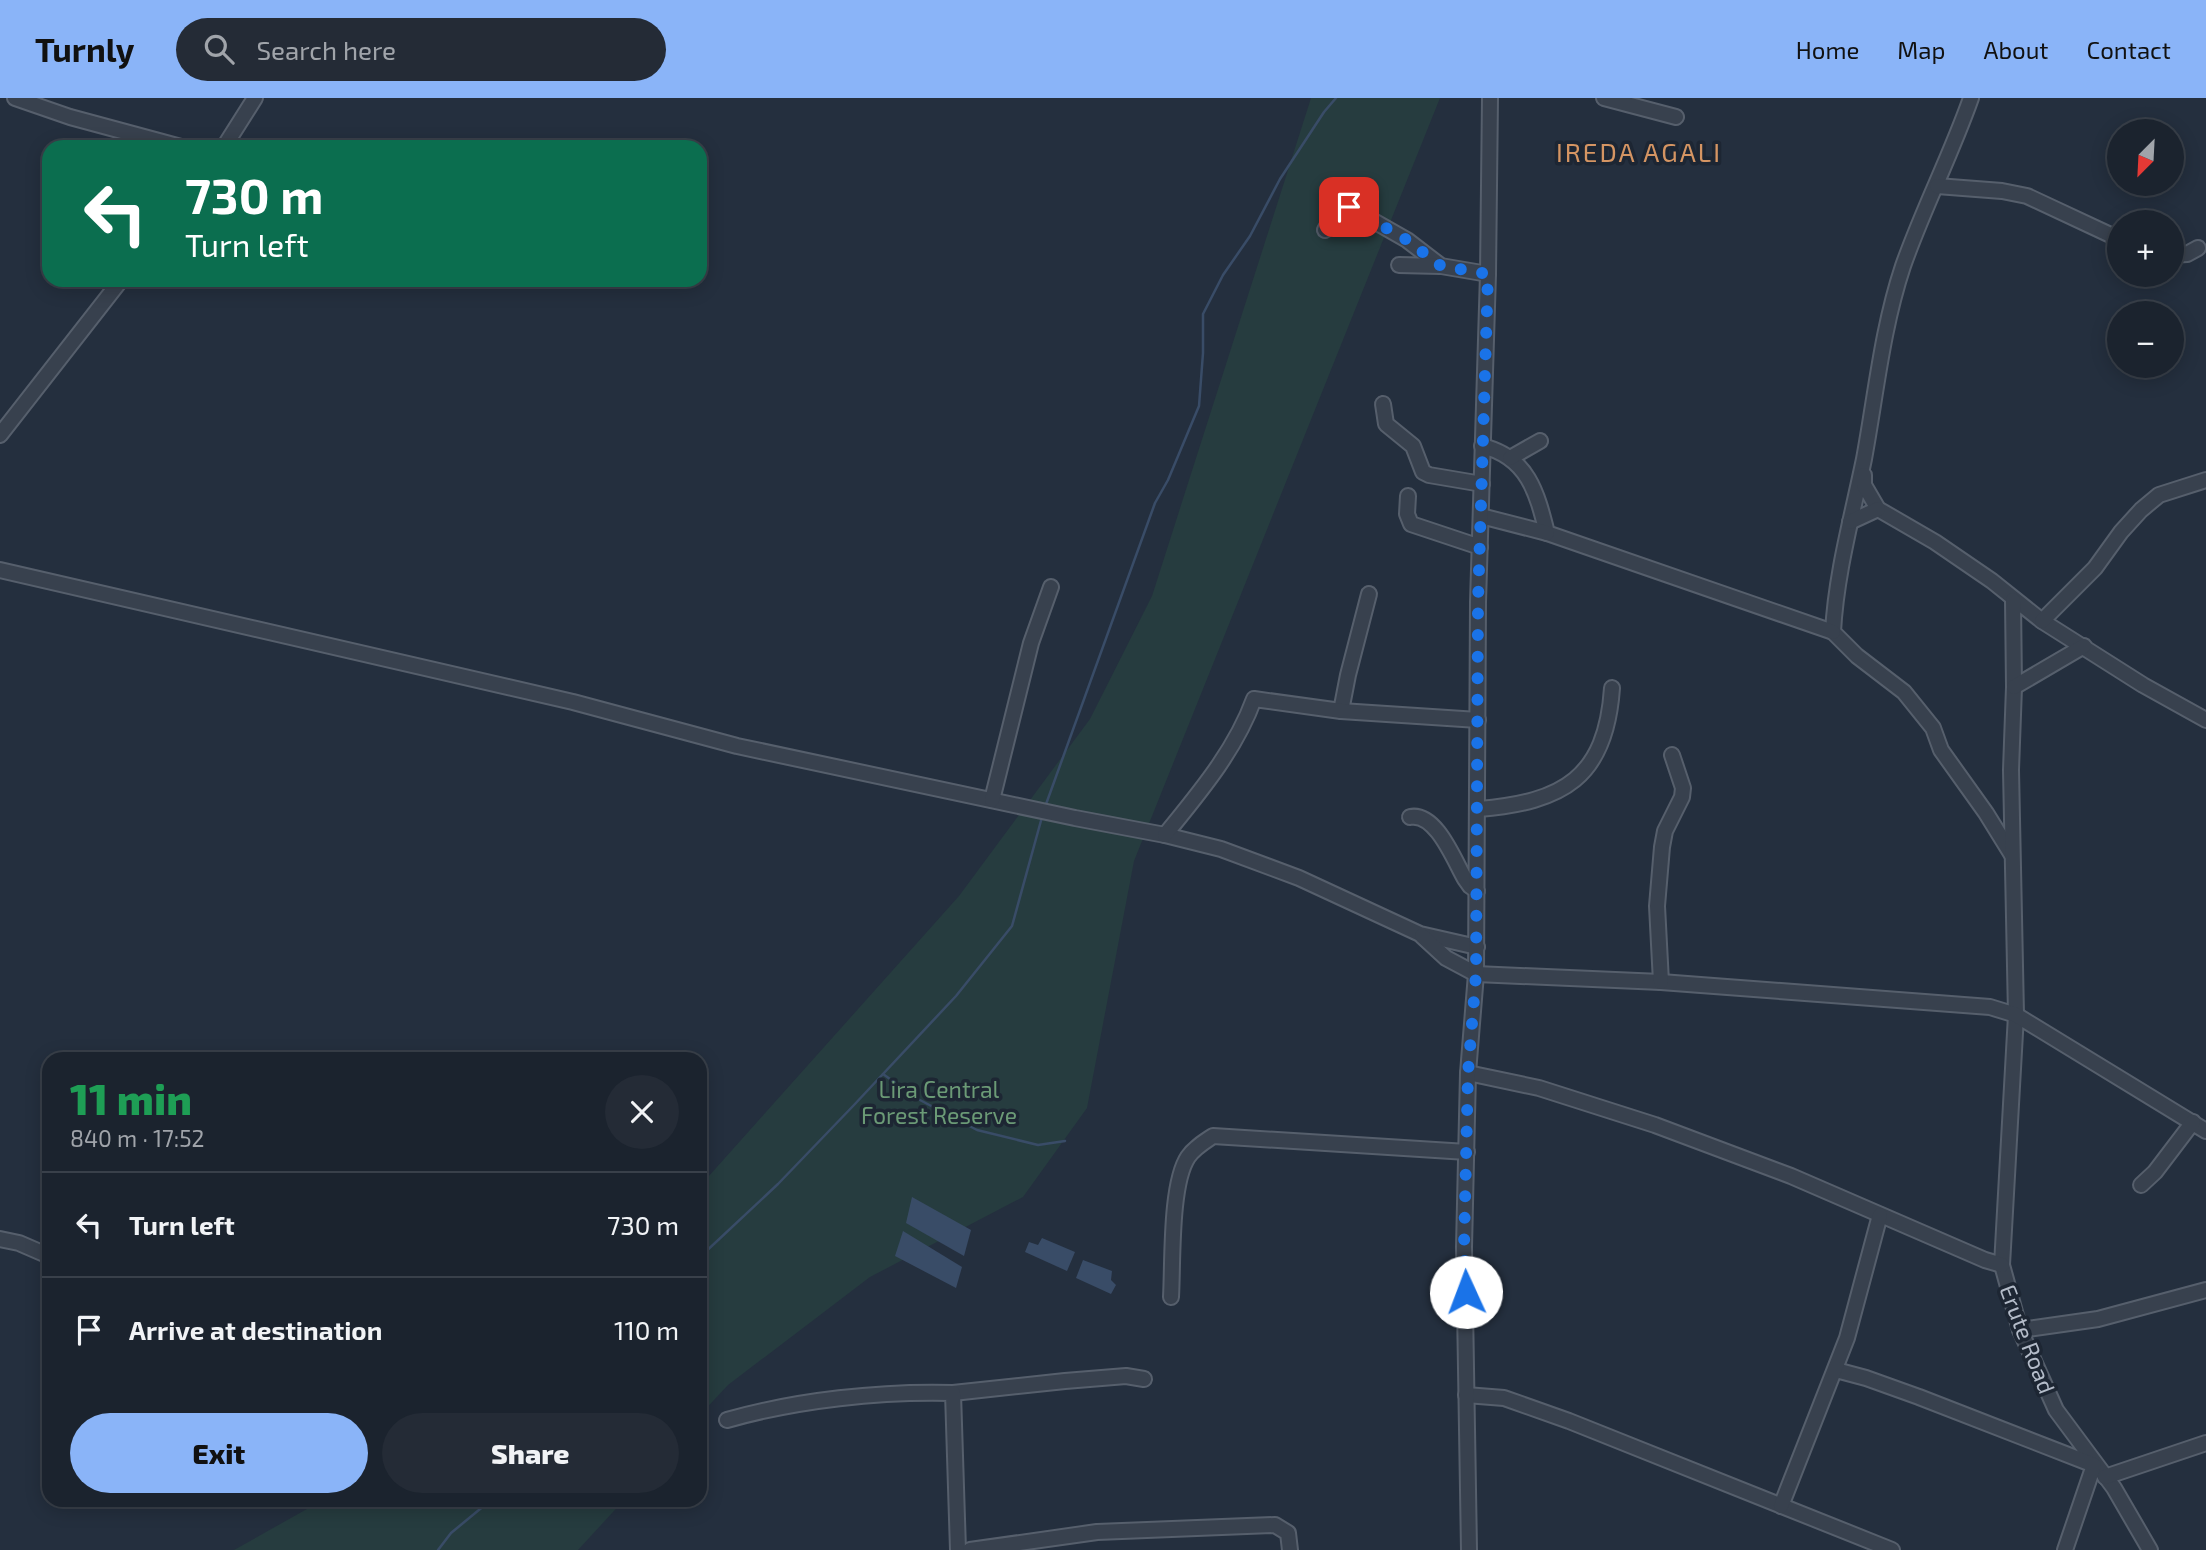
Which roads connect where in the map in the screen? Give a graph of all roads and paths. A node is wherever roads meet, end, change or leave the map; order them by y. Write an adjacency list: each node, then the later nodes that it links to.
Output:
1 (15, 98): 7 (street)
2 (255, 98): 8 (street)
3 (1490, 98): 16 (street)
4 (1604, 98): 6 (street)
5 (1971, 98): 9 (street)
6 (1676, 117)
7 (155, 140)
8 (228, 140)
9 (1937, 186): 11 (street); 23 (street)
10 (1325, 230): 15 (street)
11 (2107, 234)
12 (2198, 248): 13 (street)
13 (2184, 254)
14 (1399, 265): 15 (street)
15 (1441, 266): 16 (street)
16 (1488, 274): 21 (street)
17 (116, 287): 19 (street)
18 (1382, 404): 25 (street)
19 (0, 435)
20 (1540, 441): 22 (street)
21 (1482, 446): 22 (street); 25 (street)
22 (1510, 458): 30 (street)
23 (1864, 459): 27 (street); 29 (street)
24 (2206, 480): 36 (street)
25 (1482, 484): 28 (street)
26 (1408, 496): 31 (street)
27 (1878, 509): 29 (street); 35 (street)
28 (1481, 516): 30 (street); 31 (street)
29 (1850, 522): 37 (street)
30 (1547, 533): 37 (street)
31 (1480, 547): 42 (street)
32 (0, 570): 45 (street)
33 (1051, 587): 45 (street)
34 (1369, 594): 41 (street)
35 (2013, 600): 36 (street); 39 (street, Erute Road)
36 (2042, 621): 38 (street)
37 (1833, 632): 49 (street)
38 (2084, 646): 39 (street); 43 (street)
39 (2014, 687): 49 (street, Erute Road)
40 (1612, 688): 46 (street)
41 (1341, 711): 42 (street); 48 (street)
42 (1478, 720): 46 (street)
43 (2206, 720)
44 (1672, 755): 54 (street)
45 (992, 800): 48 (street)
46 (1479, 809): 50 (street)
47 (1410, 817): 50 (street)
48 (1165, 835): 51 (street)
49 (2012, 856): 55 (street, Erute Road)
50 (1477, 891): 52 (street)
51 (1420, 934): 52 (street); 53 (street)
52 (1476, 947): 53 (street)
53 (1476, 974): 54 (street); 56 (street)
54 (1661, 982): 55 (street)
55 (2016, 1015): 57 (street); 64 (street, Erute Road)
56 (1468, 1073): 59 (street); 61 (street)
57 (2193, 1122): 58 (street); 60 (street)
58 (2206, 1131)
59 (1467, 1153): 66 (street); 71 (street)
60 (2141, 1185)
61 (1880, 1215): 64 (street); 68 (street)
62 (0, 1239): 63 (street)
63 (42, 1253)
64 (2002, 1265): 67 (street, Erute Road)
65 (2206, 1290): 67 (street)
66 (1171, 1297)
67 (2020, 1330): 74 (street, Erute Road)
68 (1836, 1370): 74 (street); 76 (street)
69 (1144, 1379): 70 (street)
70 (953, 1394): 72 (street); 77 (street)
71 (1466, 1395): 76 (street); 80 (street)
72 (727, 1420)
73 (2206, 1443): 75 (street)
74 (2094, 1465): 75 (street, Erute Road); 82 (street)
75 (2105, 1477): 83 (street, Erute Road)
76 (1781, 1506): 81 (street)
77 (958, 1550)
78 (970, 1550): 79 (street)
79 (1290, 1550)
80 (1469, 1550)
81 (1892, 1550)
82 (2065, 1550)
83 (2150, 1550)

